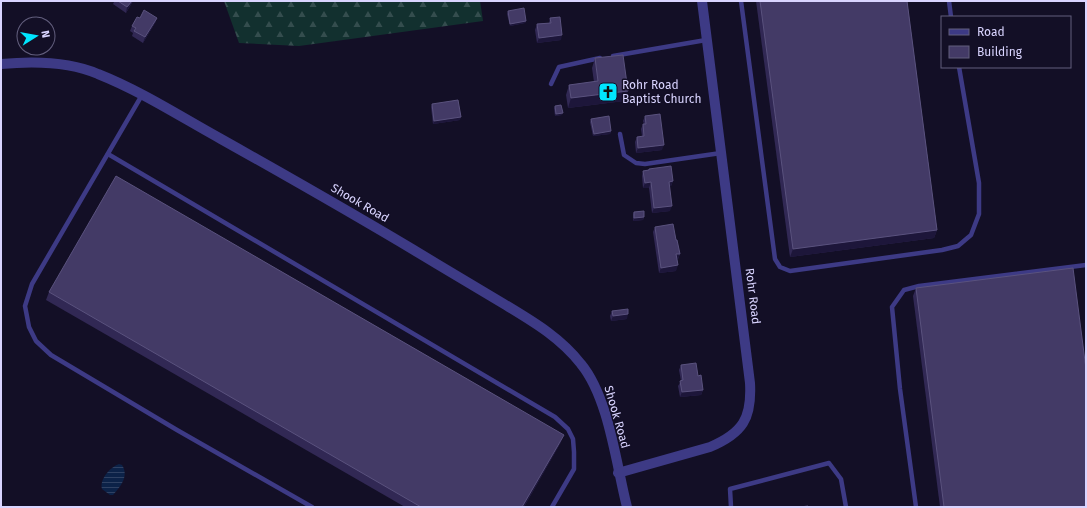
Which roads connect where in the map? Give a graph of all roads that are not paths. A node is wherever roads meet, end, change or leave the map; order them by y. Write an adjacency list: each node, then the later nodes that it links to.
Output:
1 (702, 1): 5 (street, Rohr Road)
2 (741, 1): 7 (lane)
3 (948, 1): 4 (lane)
4 (951, 16)
5 (706, 40): 8 (lane); 11 (street, Rohr Road)
6 (1, 64): 9 (street, Shook Road)
7 (959, 68)
8 (551, 84)
9 (142, 95): 12 (lane); 14 (street, Shook Road)
10 (620, 134): 11 (lane)
11 (722, 153): 14 (street, Rohr Road)
12 (108, 154): 15 (lane); 16 (lane)
13 (1086, 265): 20 (lane)
14 (618, 473): 17 (street)
15 (312, 507)
16 (552, 507)
17 (627, 507)
18 (731, 507): 19 (lane)
19 (846, 507)
20 (916, 507)

